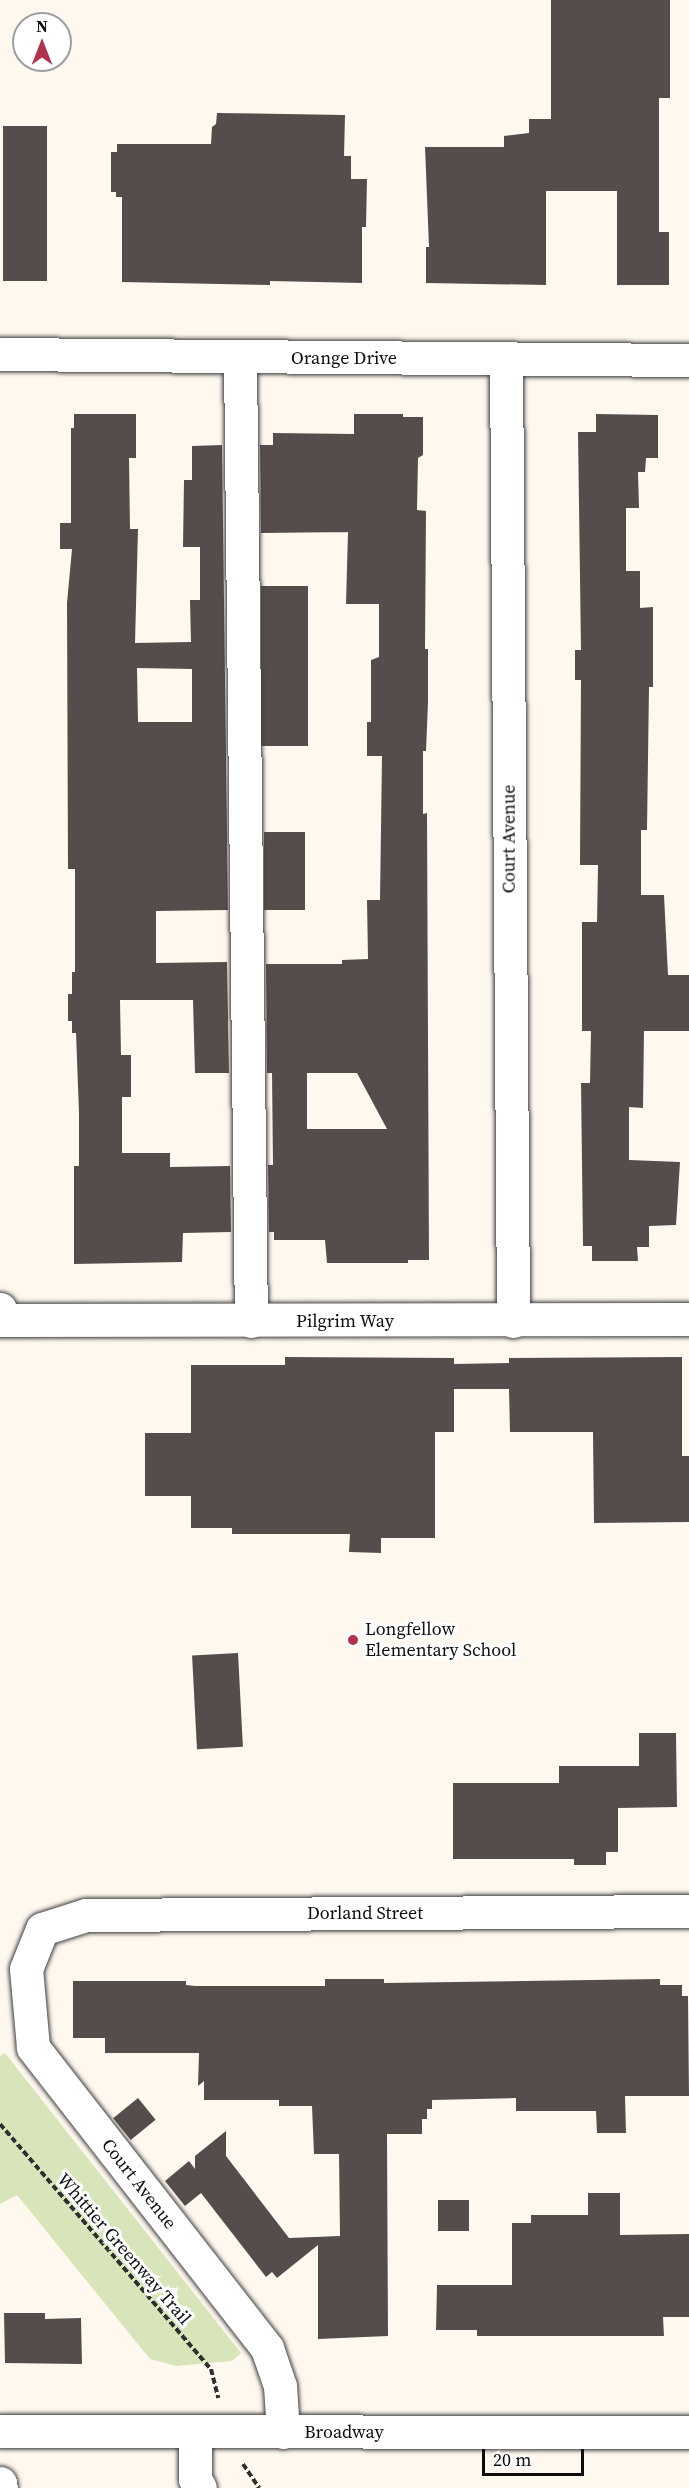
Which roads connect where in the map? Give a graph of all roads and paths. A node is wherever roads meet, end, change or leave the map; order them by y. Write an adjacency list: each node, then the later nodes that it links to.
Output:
1 (0, 354): 2 (street, Orange Drive)
2 (240, 358): 3 (street, Orange Drive); 8 (street)
3 (506, 358): 4 (street, Orange Drive); 9 (street, Court Avenue)
4 (689, 360)
5 (0, 1309): 7 (street)
6 (689, 1319): 9 (street, Pilgrim Way)
7 (0, 1320): 8 (street, Pilgrim Way)
8 (250, 1321): 9 (street, Pilgrim Way)
9 (513, 1321)
10 (689, 1911): 11 (street, Dorland Street)
11 (42, 1929): 16 (street, Court Avenue)
12 (0, 2124): 13 (path, Whittier Greenway Trail)
13 (217, 2396)
14 (0, 2431): 15 (street, Broadway)
15 (195, 2432): 16 (street, Broadway); 21 (street)
16 (283, 2432): 17 (street, Broadway)
17 (689, 2432)
18 (242, 2463): 22 (path)
19 (0, 2483): 20 (street)
20 (1, 2488)
21 (200, 2488)
22 (259, 2488)

